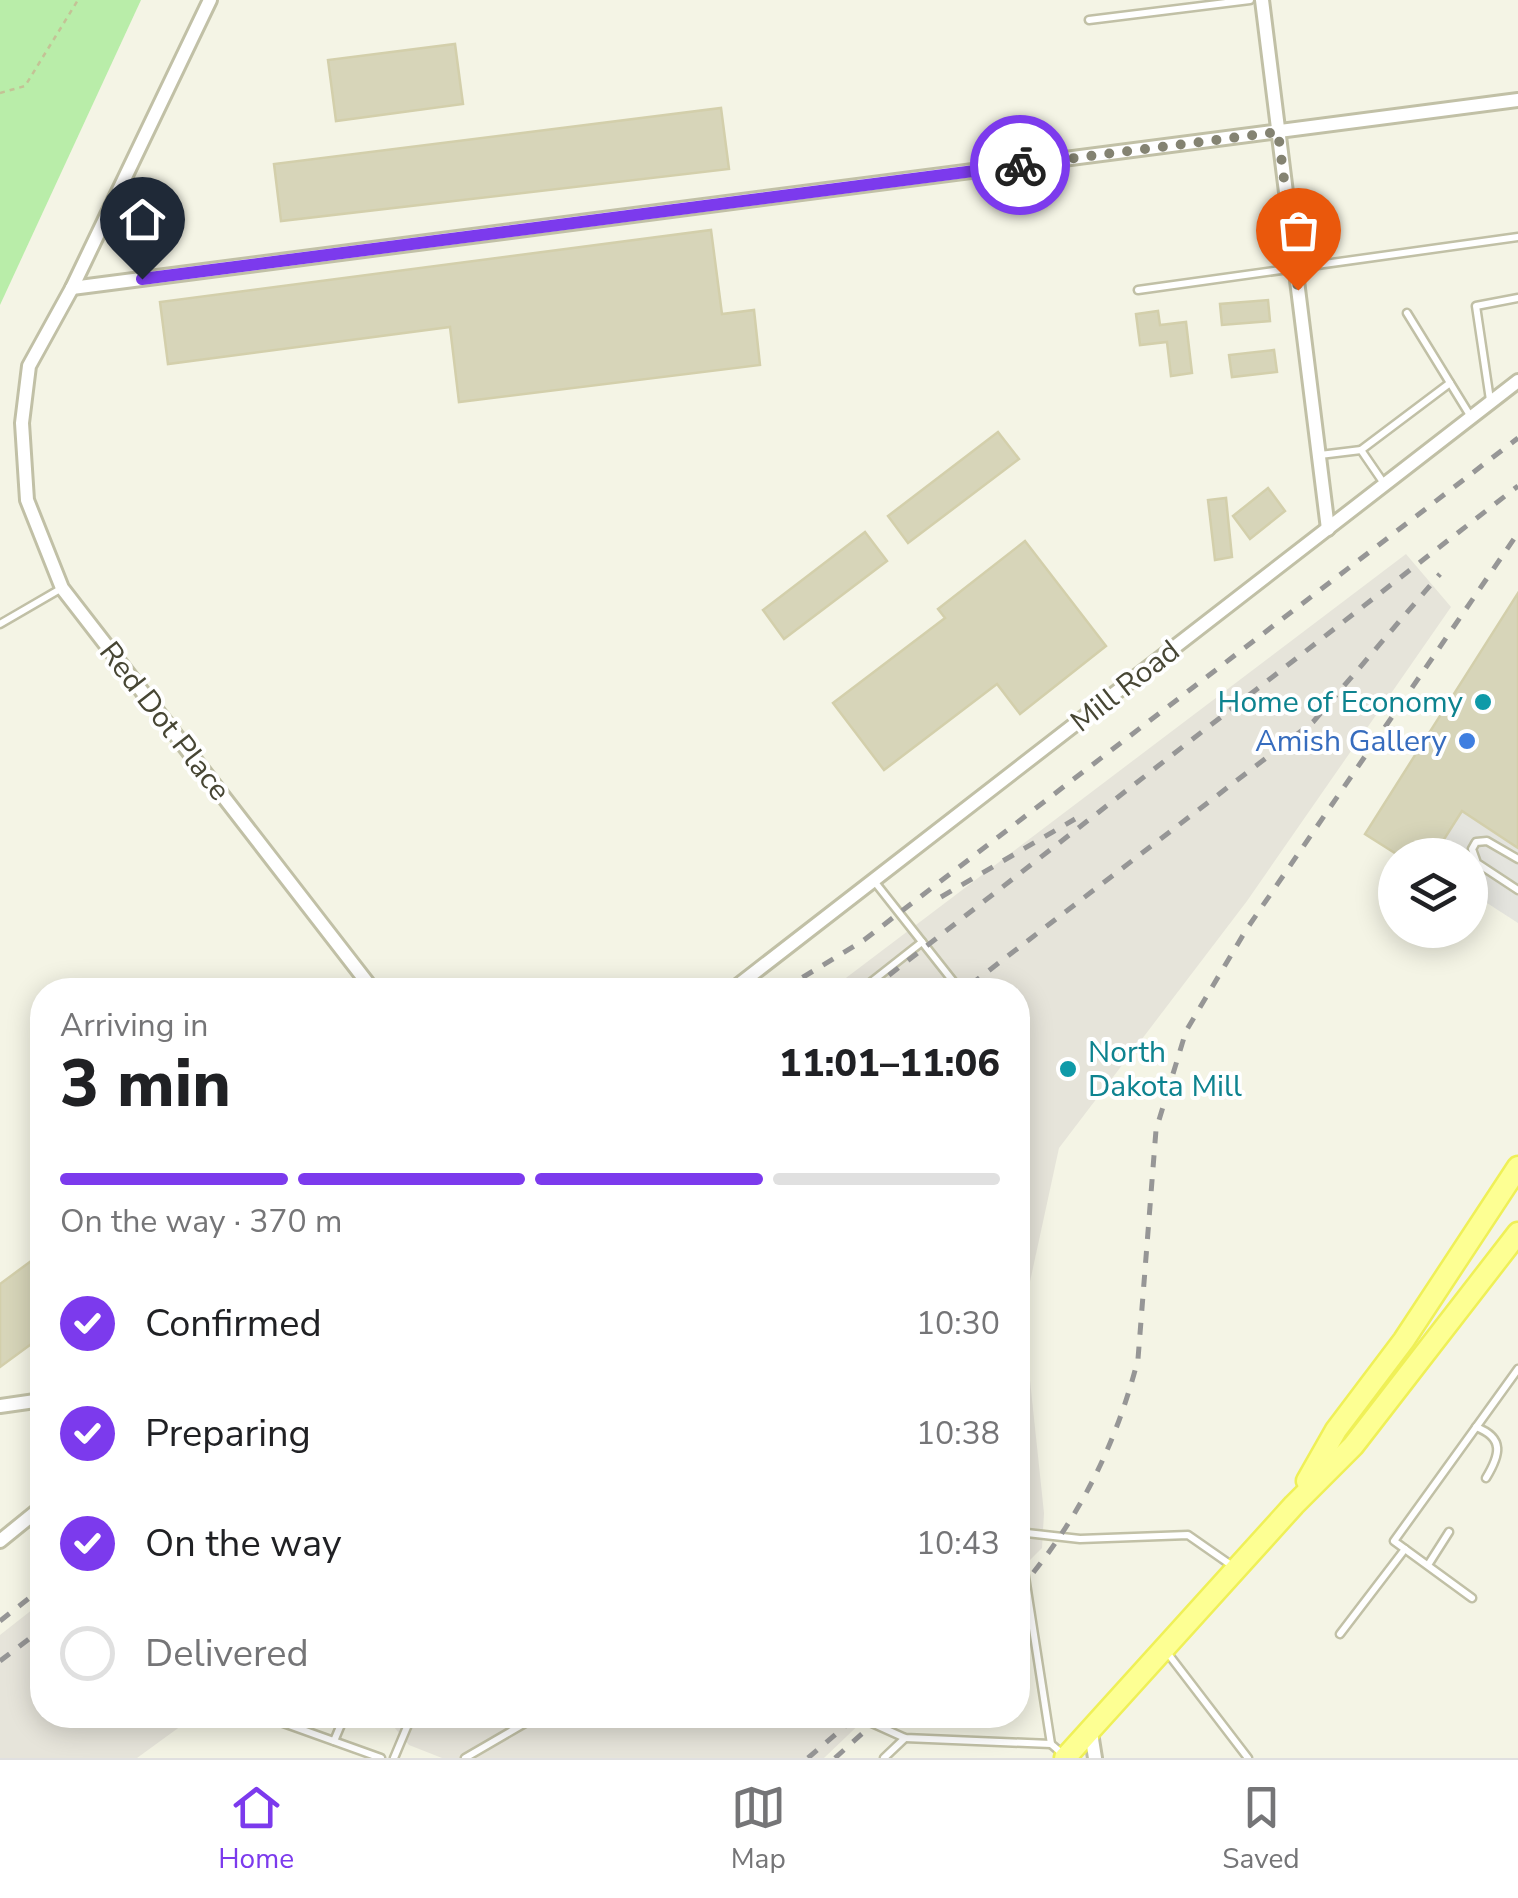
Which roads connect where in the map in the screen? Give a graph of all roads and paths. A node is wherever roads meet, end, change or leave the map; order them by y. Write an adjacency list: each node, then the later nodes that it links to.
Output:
1 (78, 0): 6 (path)
2 (210, 0): 11 (street, Red Dot Place)
3 (1250, 0): 5 (lane)
4 (1262, 0): 8 (street)
5 (1090, 20)
6 (0, 93)
7 (1518, 100): 8 (street)
8 (1278, 132): 10 (street); 11 (street)
9 (1518, 237): 10 (lane)
10 (1295, 265): 12 (lane); 20 (street)
11 (72, 288): 23 (street, Red Dot Place)
12 (1138, 290)
13 (1518, 298): 17 (lane)
14 (1408, 313): 16 (lane)
15 (1518, 381): 17 (street, Mill Road)
16 (1450, 383): 18 (lane); 19 (lane)
17 (1490, 403): 18 (street, Mill Road)
18 (1471, 418): 21 (street, Mill Road)
19 (1361, 450): 20 (lane); 21 (lane)
20 (1318, 455): 22 (street)
21 (1385, 485): 22 (street, Mill Road)
22 (1328, 529): 26 (street, Mill Road)
23 (62, 588): 24 (lane); 29 (street, Red Dot Place)
24 (0, 624)
25 (1518, 859): 27 (lane)
26 (874, 880): 28 (lane); 30 (street, Mill Road)
27 (1518, 890)
28 (922, 942): 31 (lane); 32 (lane)
29 (365, 978)
30 (747, 978)
31 (876, 978)
32 (950, 978)
33 (1518, 1167): 40 (main road)
34 (1518, 1233): 40 (main road)
35 (1518, 1369): 38 (lane)
36 (30, 1402): 37 (street)
37 (0, 1406)
38 (1476, 1427): 39 (lane); 45 (lane)
39 (1486, 1478)
40 (1294, 1505): 47 (main road)
41 (30, 1517): 44 (street)
42 (1449, 1532): 46 (lane)
43 (1030, 1533): 47 (lane)
44 (0, 1541)
45 (1404, 1549): 46 (lane); 50 (lane)
46 (1428, 1565): 49 (lane)
47 (1237, 1569): 51 (main road)
48 (1030, 1594): 60 (lane)
49 (1472, 1598)
50 (1340, 1634)
51 (1165, 1650): 57 (main road); 66 (lane)
52 (298, 1728): 59 (lane)
53 (340, 1728): 59 (lane)
54 (407, 1728): 62 (lane)
55 (516, 1728): 63 (lane)
56 (883, 1728): 58 (lane)
57 (1091, 1732): 60 (main road); 65 (street)
58 (905, 1738): 60 (lane); 64 (lane)
59 (334, 1741): 61 (lane)
60 (1061, 1753)
61 (381, 1758)
62 (394, 1758)
63 (465, 1758)
64 (884, 1758)
65 (1094, 1758)
66 (1248, 1758)

